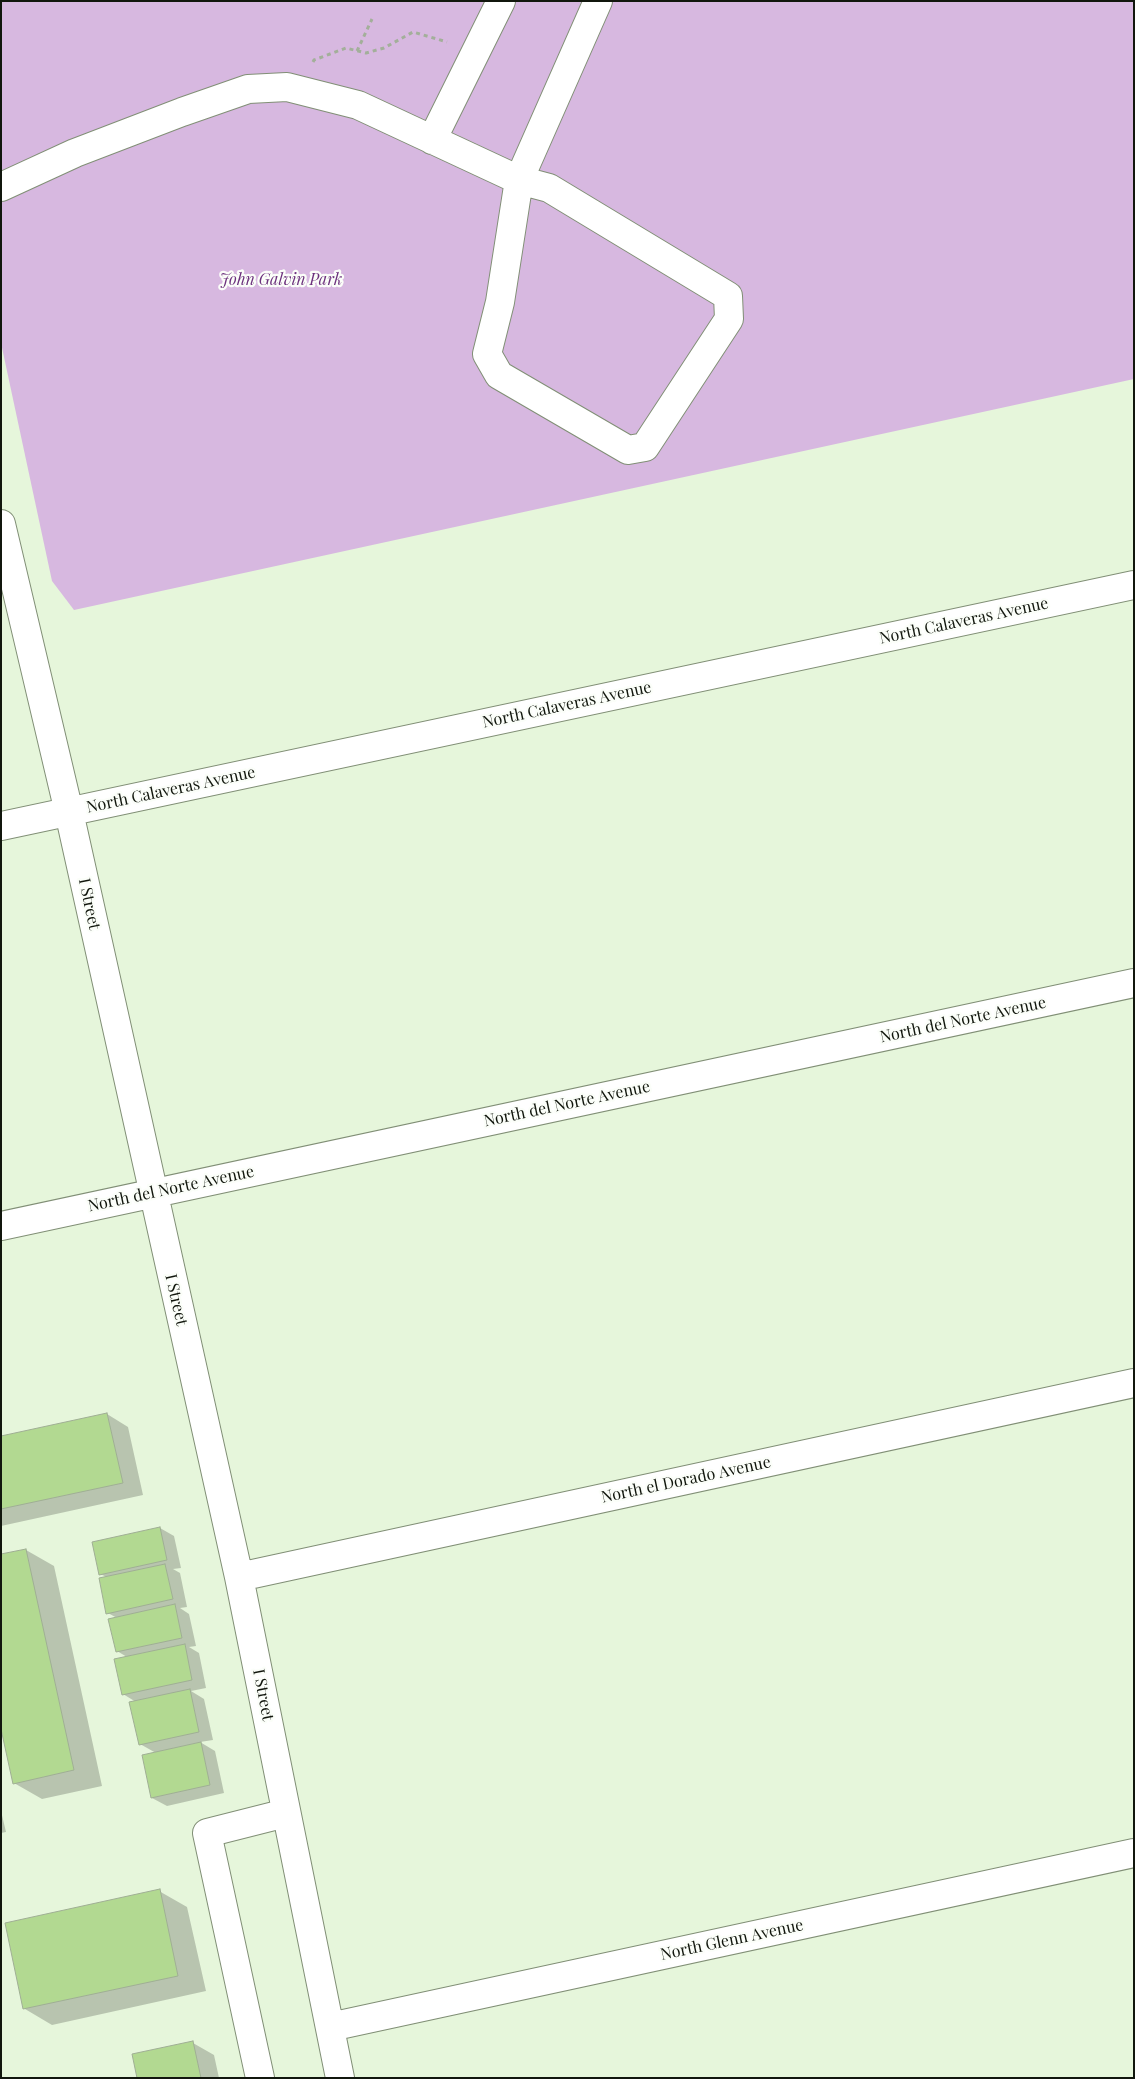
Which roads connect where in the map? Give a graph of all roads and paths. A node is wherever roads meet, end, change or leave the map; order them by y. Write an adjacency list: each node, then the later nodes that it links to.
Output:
1 (501, 1): 5 (street)
2 (598, 1): 6 (street)
3 (372, 19): 4 (path)
4 (357, 50)
5 (432, 140): 6 (street); 7 (street)
6 (519, 180): 6 (street)
7 (1, 188)
8 (1, 524): 10 (street, I Street)
9 (1134, 585): 10 (street, North Calaveras Avenue)
10 (69, 812): 11 (street, North Calaveras Avenue); 13 (street, I Street)
11 (1, 826)
12 (1134, 983): 13 (street, North del Norte Avenue)
13 (152, 1193): 14 (street, North del Norte Avenue); 16 (street, I Street)
14 (1, 1226)
15 (1134, 1383): 16 (street, North el Dorado Avenue)
16 (238, 1577): 17 (street, I Street)
17 (286, 1813): 19 (street, I Street); 20 (street)
18 (1134, 1853): 19 (street, North Glenn Avenue)
19 (330, 2027): 21 (street, I Street)
20 (260, 2078)
21 (340, 2078)

